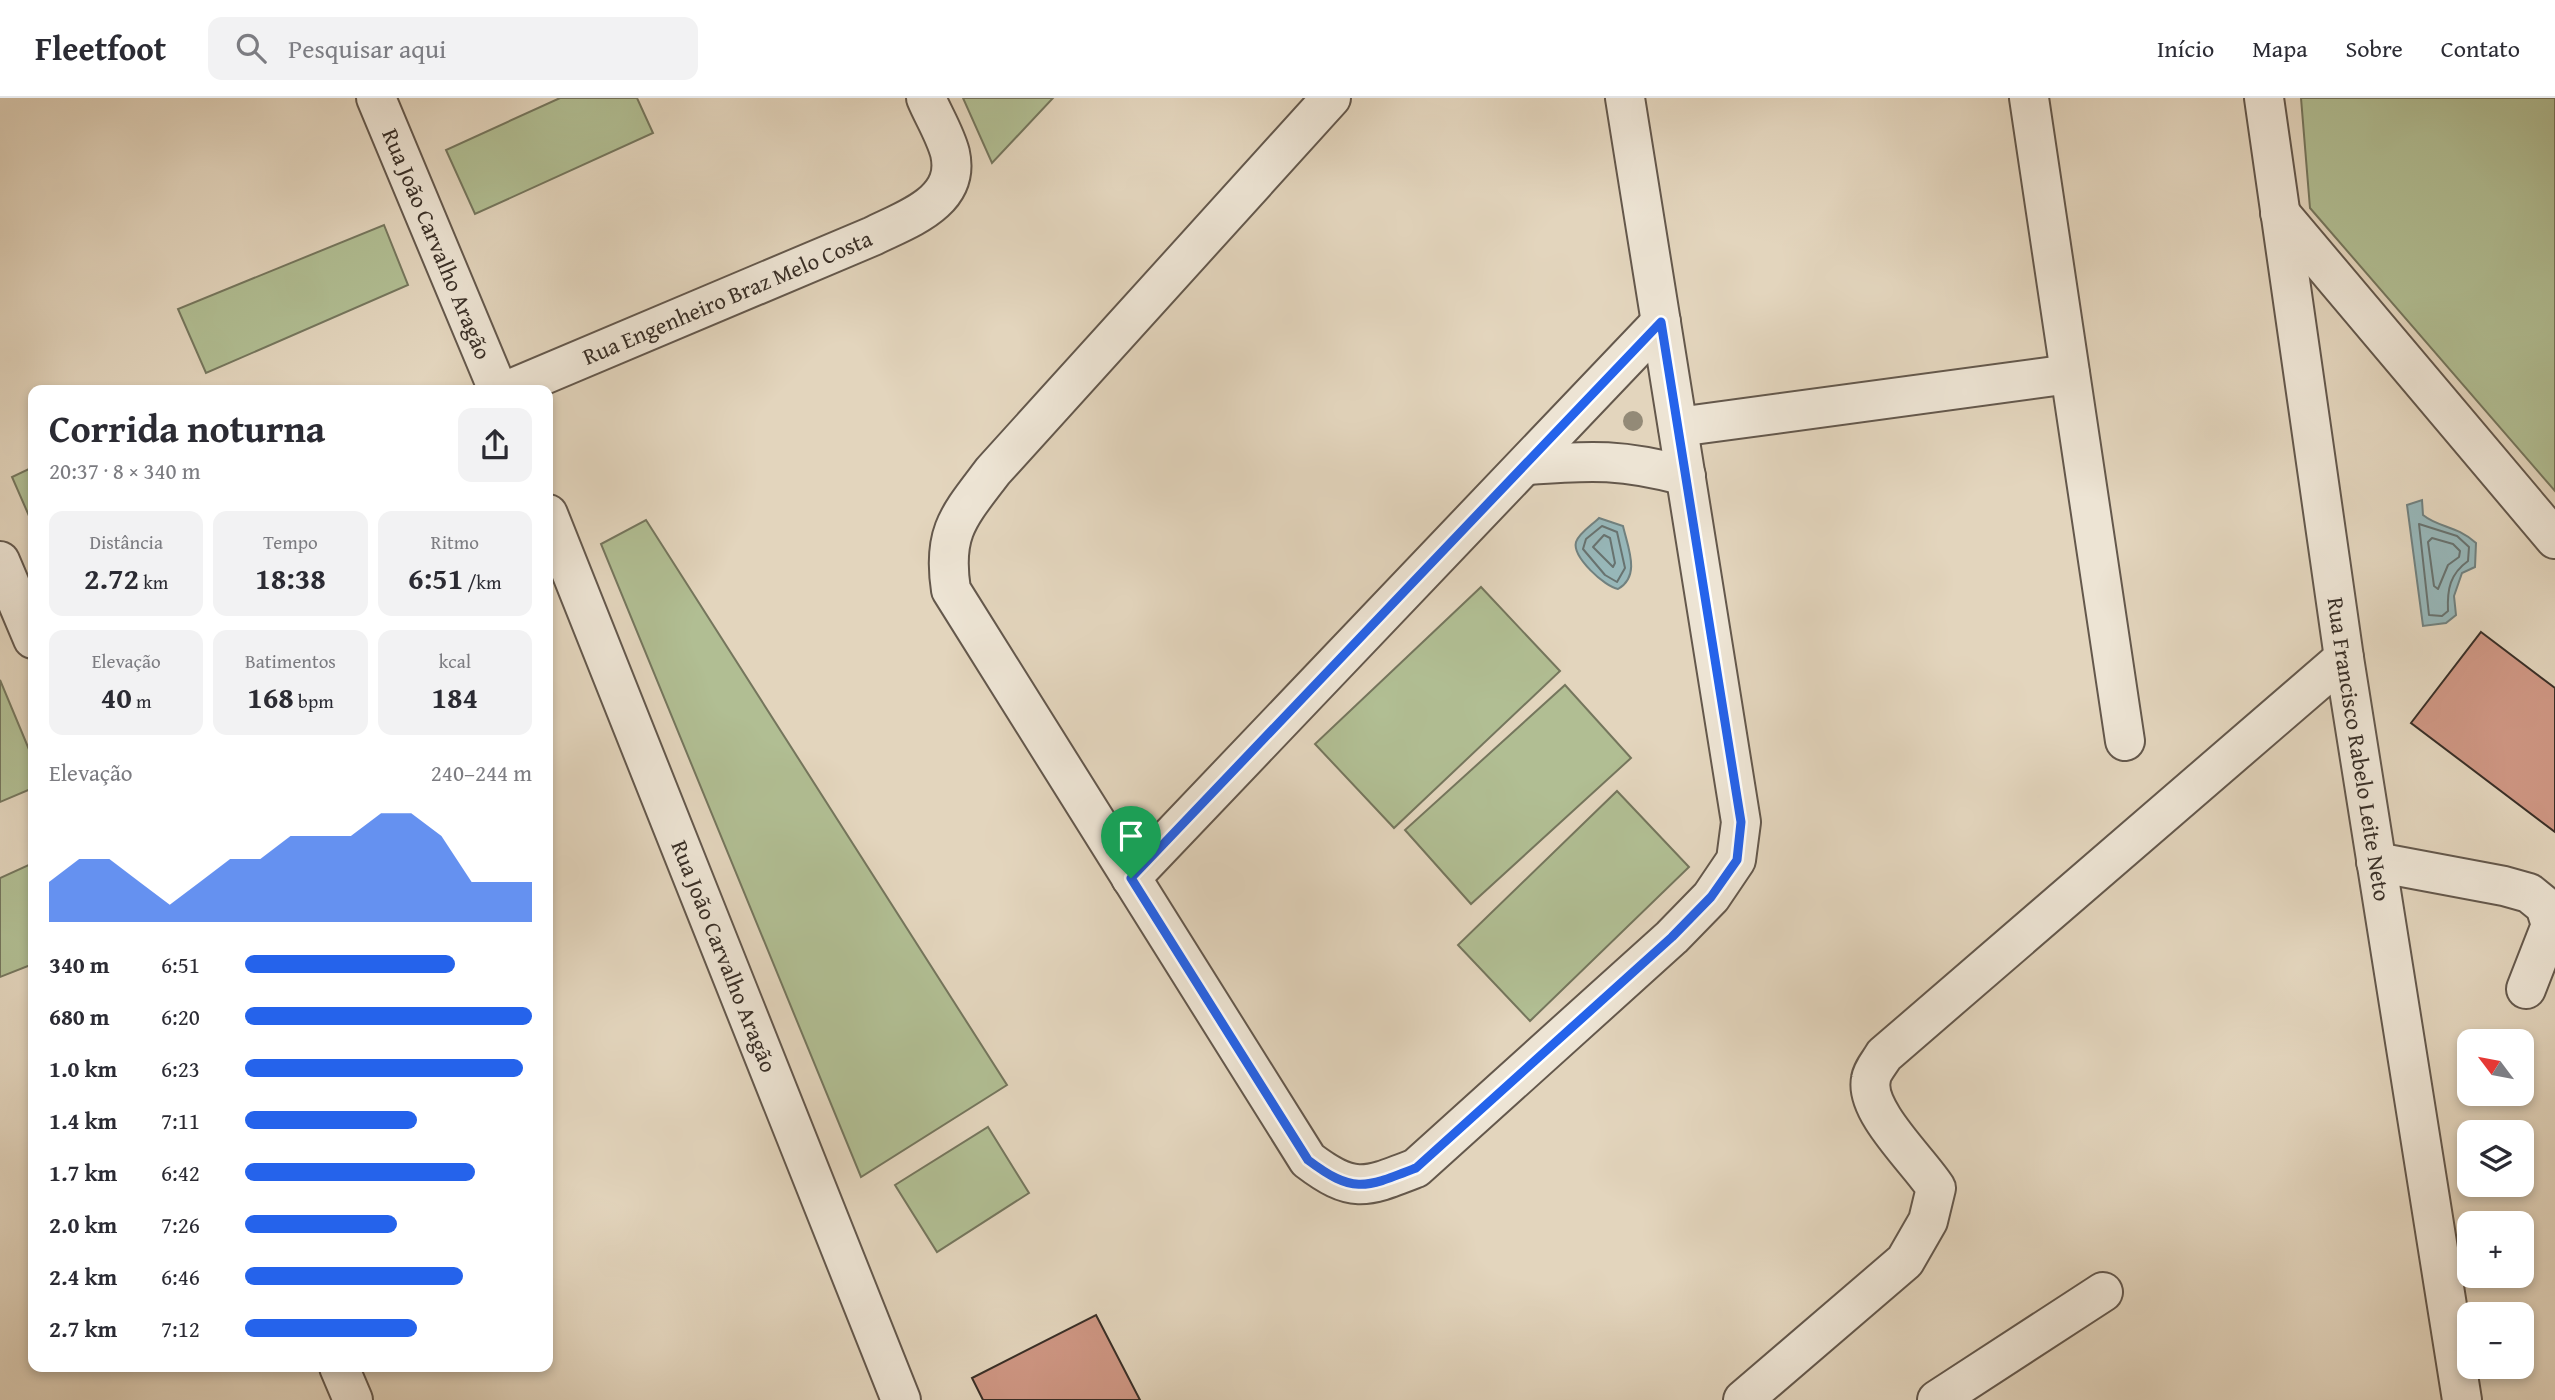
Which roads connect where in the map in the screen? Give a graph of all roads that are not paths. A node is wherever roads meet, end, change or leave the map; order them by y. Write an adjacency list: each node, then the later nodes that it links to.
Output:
1 (376, 98): 10 (street, Rua João Carvalho Aragão)
2 (926, 98): 11 (street, Rua Engenheiro Braz Melo Costa)
3 (1331, 98): 22 (street)
4 (1625, 98): 8 (street)
5 (2029, 98): 9 (street)
6 (2263, 98): 7 (street, Rua Francisco Rabelo Leite Neto)
7 (2280, 213): 16 (street); 19 (street, Rua Francisco Rabelo Leite Neto)
8 (1661, 322): 12 (street); 13 (street)
9 (2070, 374): 12 (street); 20 (street)
10 (496, 385)
11 (520, 385)
12 (1678, 427): 14 (street)
13 (1528, 465): 14 (street); 22 (street)
14 (1686, 476): 22 (street)
15 (553, 527): 27 (street, Rua João Carvalho Aragão)
16 (2555, 539)
17 (0, 561): 18 (street)
18 (22, 616)
19 (2344, 658): 21 (street, Rua Francisco Rabelo Leite Neto); 28 (street)
20 (2125, 741)
21 (2376, 862): 23 (street); 30 (street, Rua Francisco Rabelo Leite Neto)
22 (1131, 878)
23 (2526, 989)
24 (2103, 1292): 29 (street)
25 (341, 1372): 26 (street)
26 (353, 1400)
27 (901, 1400)
28 (1744, 1400)
29 (1937, 1400)
30 (2462, 1400)

